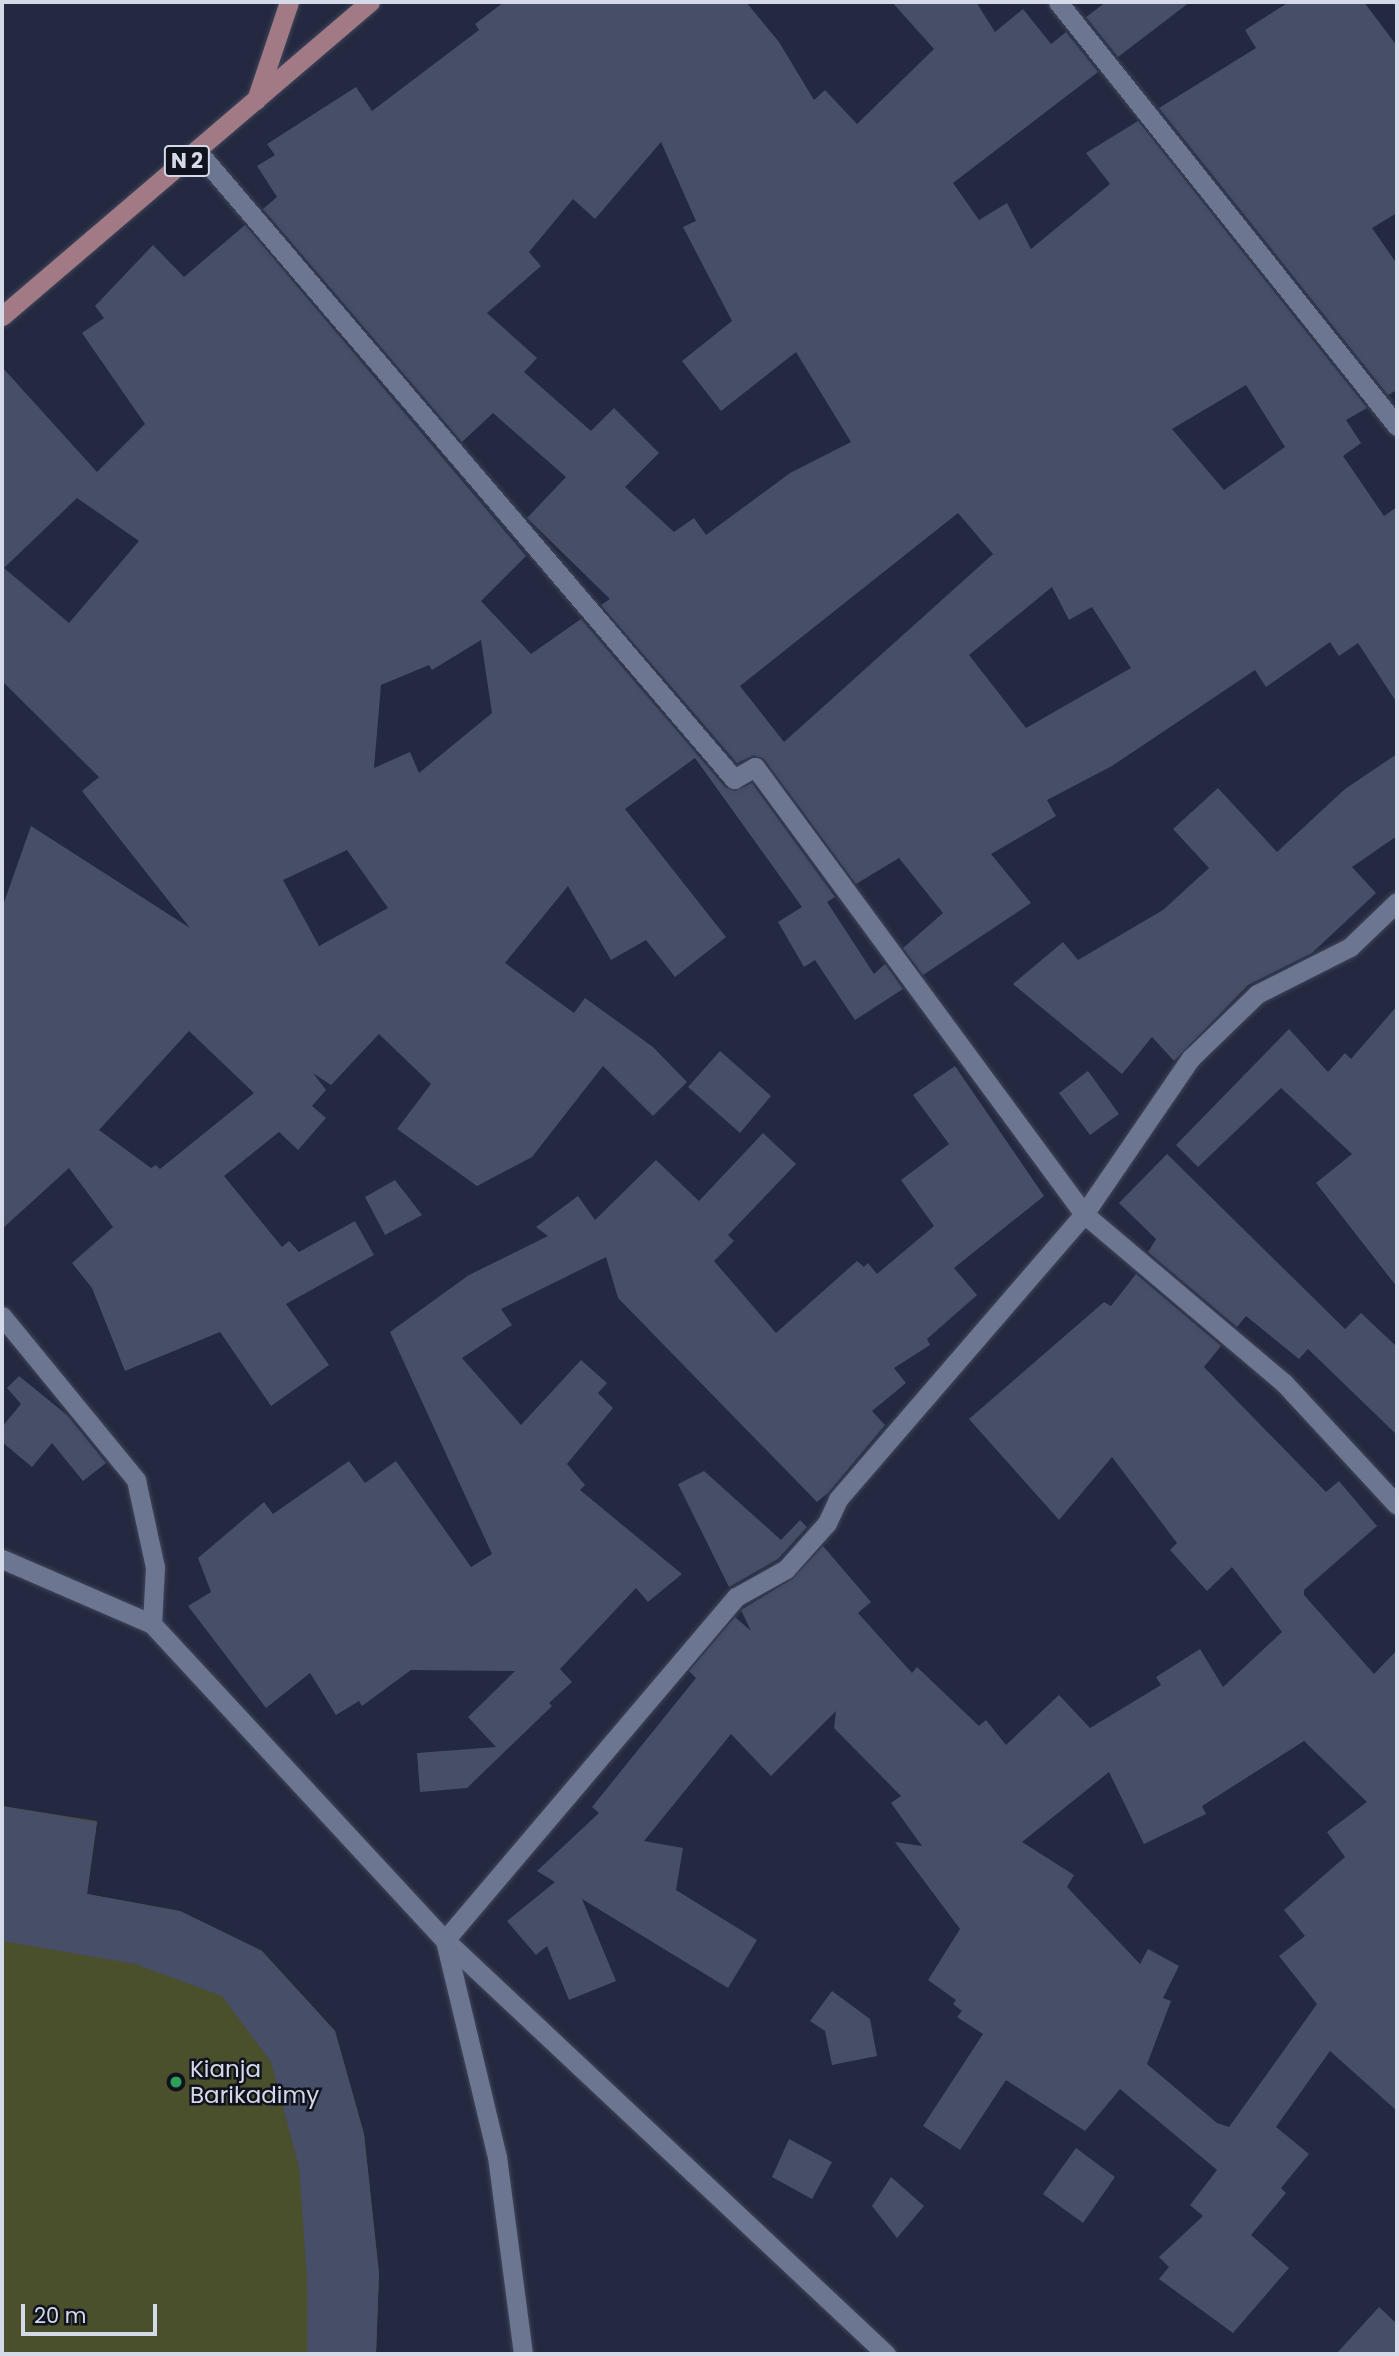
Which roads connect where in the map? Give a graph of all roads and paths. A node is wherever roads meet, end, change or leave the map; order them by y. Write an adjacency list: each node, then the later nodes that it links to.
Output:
1 (289, 2): 4 (main road)
2 (370, 2): 4 (main road, N 2)
3 (1058, 2): 7 (street)
4 (256, 100): 5 (main road, N 2)
5 (198, 152): 6 (main road, N 2); 9 (street)
6 (2, 316)
7 (1397, 426)
8 (1397, 902): 9 (street)
9 (1084, 1214): 11 (street); 14 (street)
10 (2, 1316): 13 (street)
11 (1397, 1505)
12 (2, 1559): 13 (street)
13 (152, 1624): 14 (street)
14 (445, 1940): 15 (street); 16 (street)
15 (523, 2354)
16 (886, 2354)

